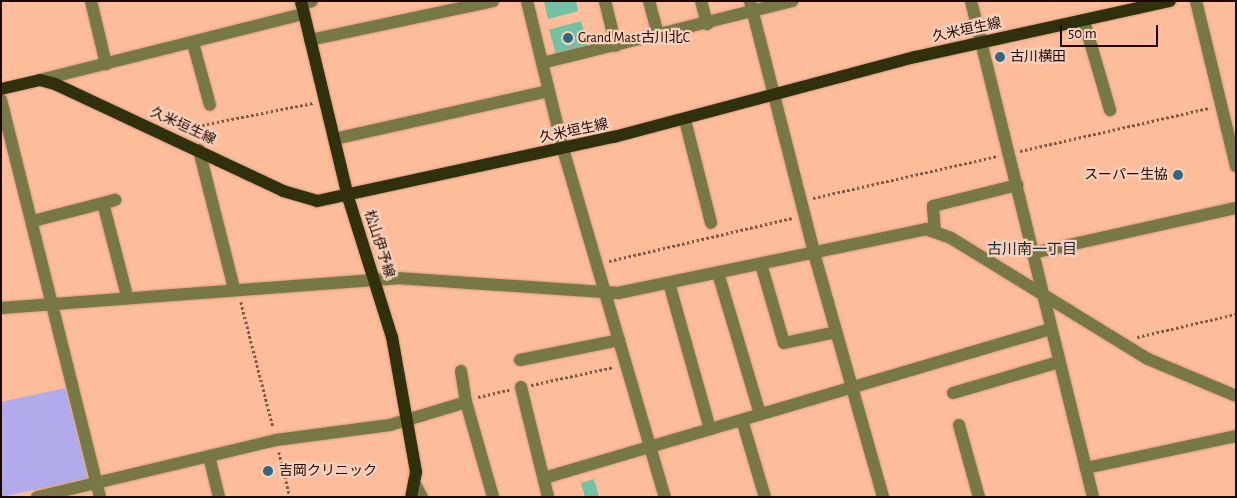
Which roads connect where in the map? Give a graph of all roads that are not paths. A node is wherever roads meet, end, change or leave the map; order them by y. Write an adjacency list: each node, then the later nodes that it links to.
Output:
1 (91, 1): 21 (street)
2 (492, 1): 16 (street)
3 (527, 1): 20 (street)
4 (605, 1): 19 (street)
5 (650, 1): 15 (street)
6 (701, 1): 14 (street)
7 (792, 1): 12 (street)
8 (971, 1): 17 (street)
9 (1170, 1): 13 (main road, 久米垣生線)
10 (1196, 1): 33 (street)
11 (304, 5): 16 (main road, 松山伊予線); 18 (street)
12 (751, 7): 14 (street); 25 (street)
13 (1084, 21): 17 (main road, 久米垣生線); 28 (street)
14 (707, 24): 15 (street)
15 (658, 35): 19 (street)
16 (310, 40): 30 (main road, 松山伊予線)
17 (982, 41): 25 (main road, 久米垣生線); 34 (street)
18 (193, 42): 21 (street); 27 (street)
19 (616, 46): 20 (street)
20 (542, 63): 24 (street)
21 (106, 64): 22 (street)
22 (40, 80): 23 (main road); 32 (main road, 久米垣生線)
23 (1, 89)
24 (549, 91): 30 (street); 31 (street)
25 (774, 94): 29 (main road, 久米垣生線); 40 (street)
26 (1, 100): 37 (street)
27 (210, 105)
28 (1110, 110)
29 (685, 120): 31 (main road, 久米垣生線); 38 (street)
30 (334, 139): 35 (main road, 松山伊予線)
31 (563, 149): 35 (main road, 久米垣生線); 47 (street)
32 (199, 150): 35 (main road, 久米垣生線); 46 (street)
33 (1236, 166)
34 (1017, 185): 39 (street); 41 (street)
35 (348, 197): 44 (main road, 松山伊予線)
36 (1236, 208): 41 (street)
37 (33, 221): 49 (street); 50 (street)
38 (712, 223)
39 (935, 231): 40 (street); 48 (street)
40 (814, 253): 42 (street); 53 (street)
41 (1033, 253): 48 (street)
42 (761, 264): 43 (street); 53 (street)
43 (718, 273): 45 (street); 63 (street)
44 (374, 279): 46 (street); 47 (street); 64 (main road, 松山伊予線)
45 (669, 283): 47 (street); 67 (street)
46 (236, 288): 49 (street)
47 (604, 293): 54 (street)
48 (1042, 294): 52 (street); 61 (street)
49 (127, 296): 50 (street)
50 (52, 302): 51 (street); 73 (street)
51 (1, 308)
52 (1051, 329): 56 (street); 59 (street)
53 (836, 332): 59 (street)
54 (619, 340): 55 (street); 69 (street)
55 (520, 360)
56 (1059, 362): 60 (street); 71 (street)
57 (460, 371): 62 (street)
58 (521, 387): 72 (street)
59 (852, 388): 63 (street); 84 (street)
60 (953, 392)
61 (1236, 396)
62 (466, 401): 64 (street); 80 (street)
63 (760, 414): 65 (street)
64 (409, 418): 70 (street); 74 (main road, 松山伊予線)
65 (742, 420): 67 (street); 83 (street)
66 (959, 426): 85 (street)
67 (710, 429): 69 (street)
68 (1236, 436): 71 (street)
69 (651, 446): 72 (street); 82 (street)
70 (209, 456): 73 (street); 77 (street)
71 (1086, 468): 86 (street)
72 (544, 478): 81 (street)
73 (96, 482): 75 (street); 76 (street)
74 (416, 484): 78 (main road, 松山伊予線); 79 (street)
75 (39, 496)
76 (100, 497)
77 (219, 497)
78 (411, 497)
79 (422, 497)
80 (493, 497)
81 (548, 497)
82 (665, 497)
83 (765, 497)
84 (884, 497)
85 (979, 497)
86 (1093, 497)

